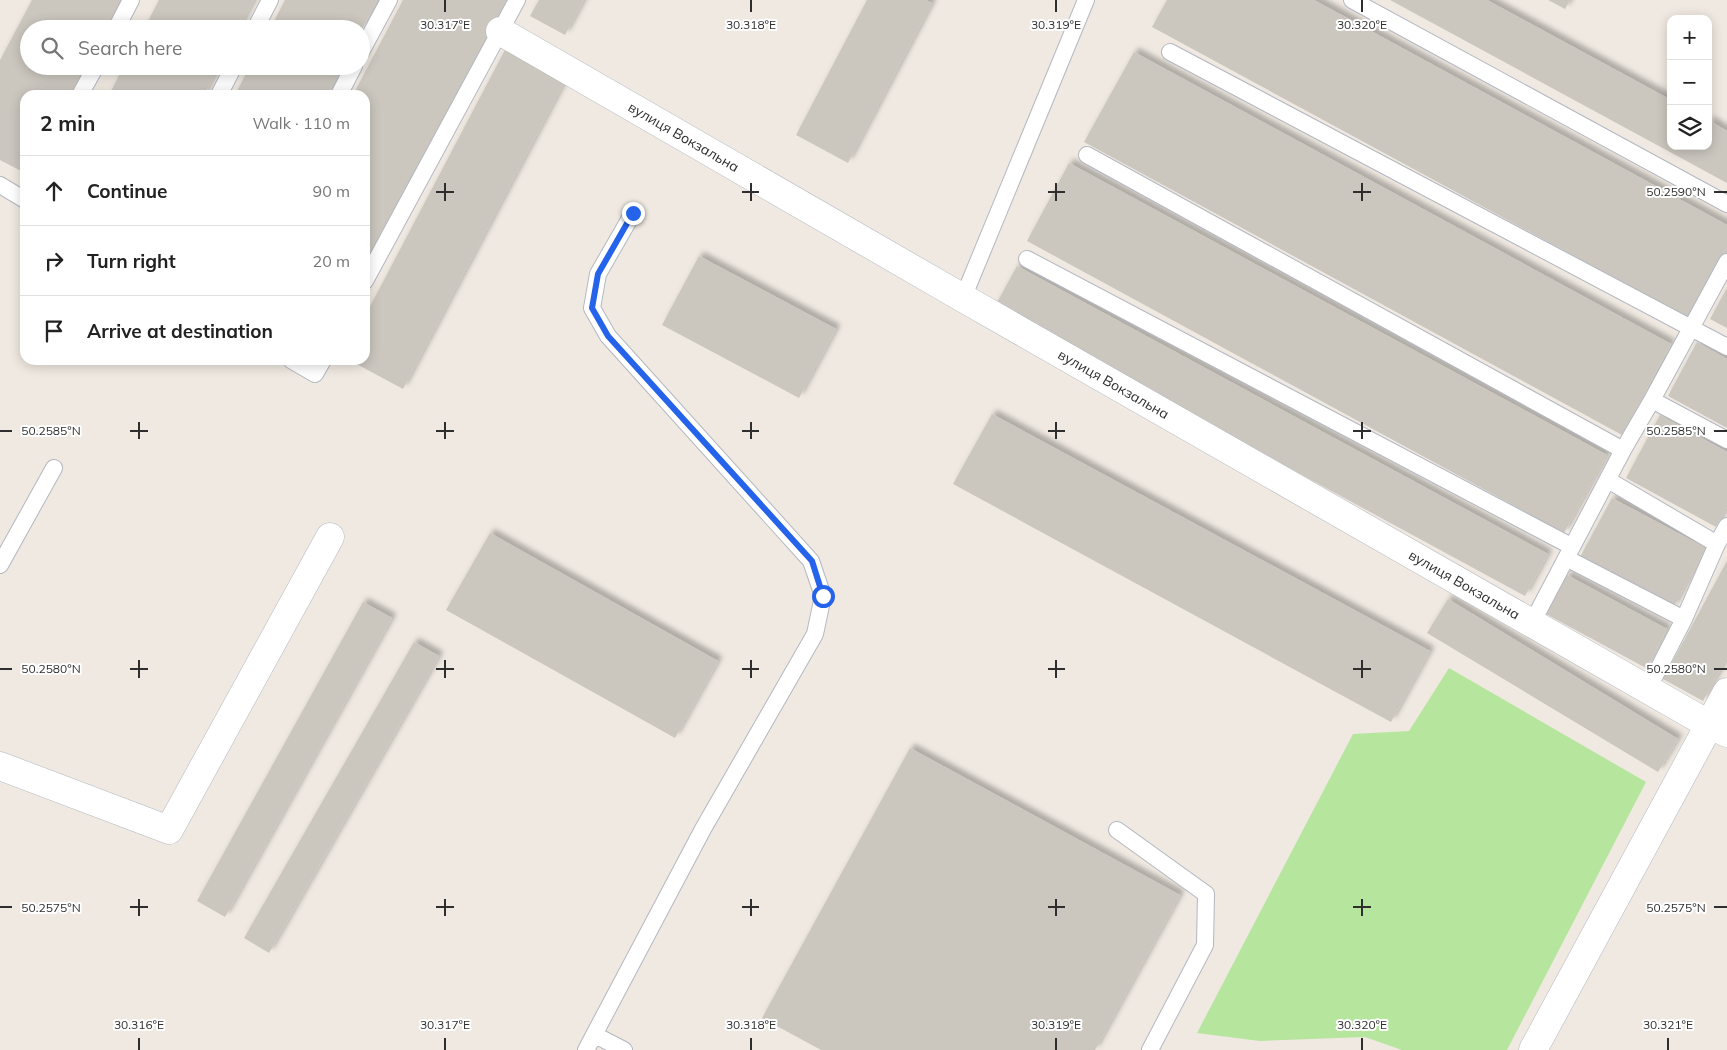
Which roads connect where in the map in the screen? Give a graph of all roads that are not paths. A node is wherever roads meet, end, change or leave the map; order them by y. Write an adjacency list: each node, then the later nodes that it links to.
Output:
1 (131, 0): 7 (lane)
2 (270, 0): 8 (lane)
3 (389, 0): 10 (lane)
4 (517, 0): 9 (lane)
5 (1086, 0): 26 (lane)
6 (1352, 0): 21 (lane)
7 (121, 20)
8 (260, 20)
9 (500, 31): 25 (lane); 26 (street, вулиця Вокзальна)
10 (370, 35)
11 (1170, 52): 27 (lane)
12 (91, 75): 15 (lane)
13 (229, 75): 16 (lane)
14 (349, 75): 17 (lane)
15 (83, 90)
16 (222, 90)
17 (342, 90)
18 (1087, 155): 33 (lane)
19 (0, 185): 20 (lane)
20 (20, 196)
21 (1727, 204)
22 (633, 213): 48 (lane)
23 (1027, 259): 39 (lane)
24 (1727, 262): 27 (lane)
25 (370, 273)
26 (963, 298): 42 (street, вулиця Вокзальна)
27 (1691, 329): 28 (lane); 31 (lane)
28 (1727, 347)
29 (300, 365): 30 (lane)
30 (320, 365)
31 (1652, 400): 32 (lane); 33 (lane)
32 (1727, 440)
33 (1622, 450): 35 (lane)
34 (54, 468): 40 (lane)
35 (1608, 480): 38 (lane); 39 (lane)
36 (1727, 526): 38 (lane)
37 (330, 537): 46 (street)
38 (1717, 544): 41 (lane)
39 (1569, 552): 41 (lane); 42 (lane)
40 (0, 565)
41 (1684, 619): 43 (lane)
42 (1532, 623): 43 (street, вулиця Вокзальна)
43 (1648, 690): 45 (street, вулиця Вокзальна)
44 (1727, 692): 45 (street)
45 (1718, 729): 52 (street)
46 (0, 766)
47 (1117, 830): 51 (lane)
48 (595, 1035): 49 (lane); 50 (lane)
49 (586, 1050)
50 (624, 1050)
51 (1150, 1050)
52 (1533, 1050)

